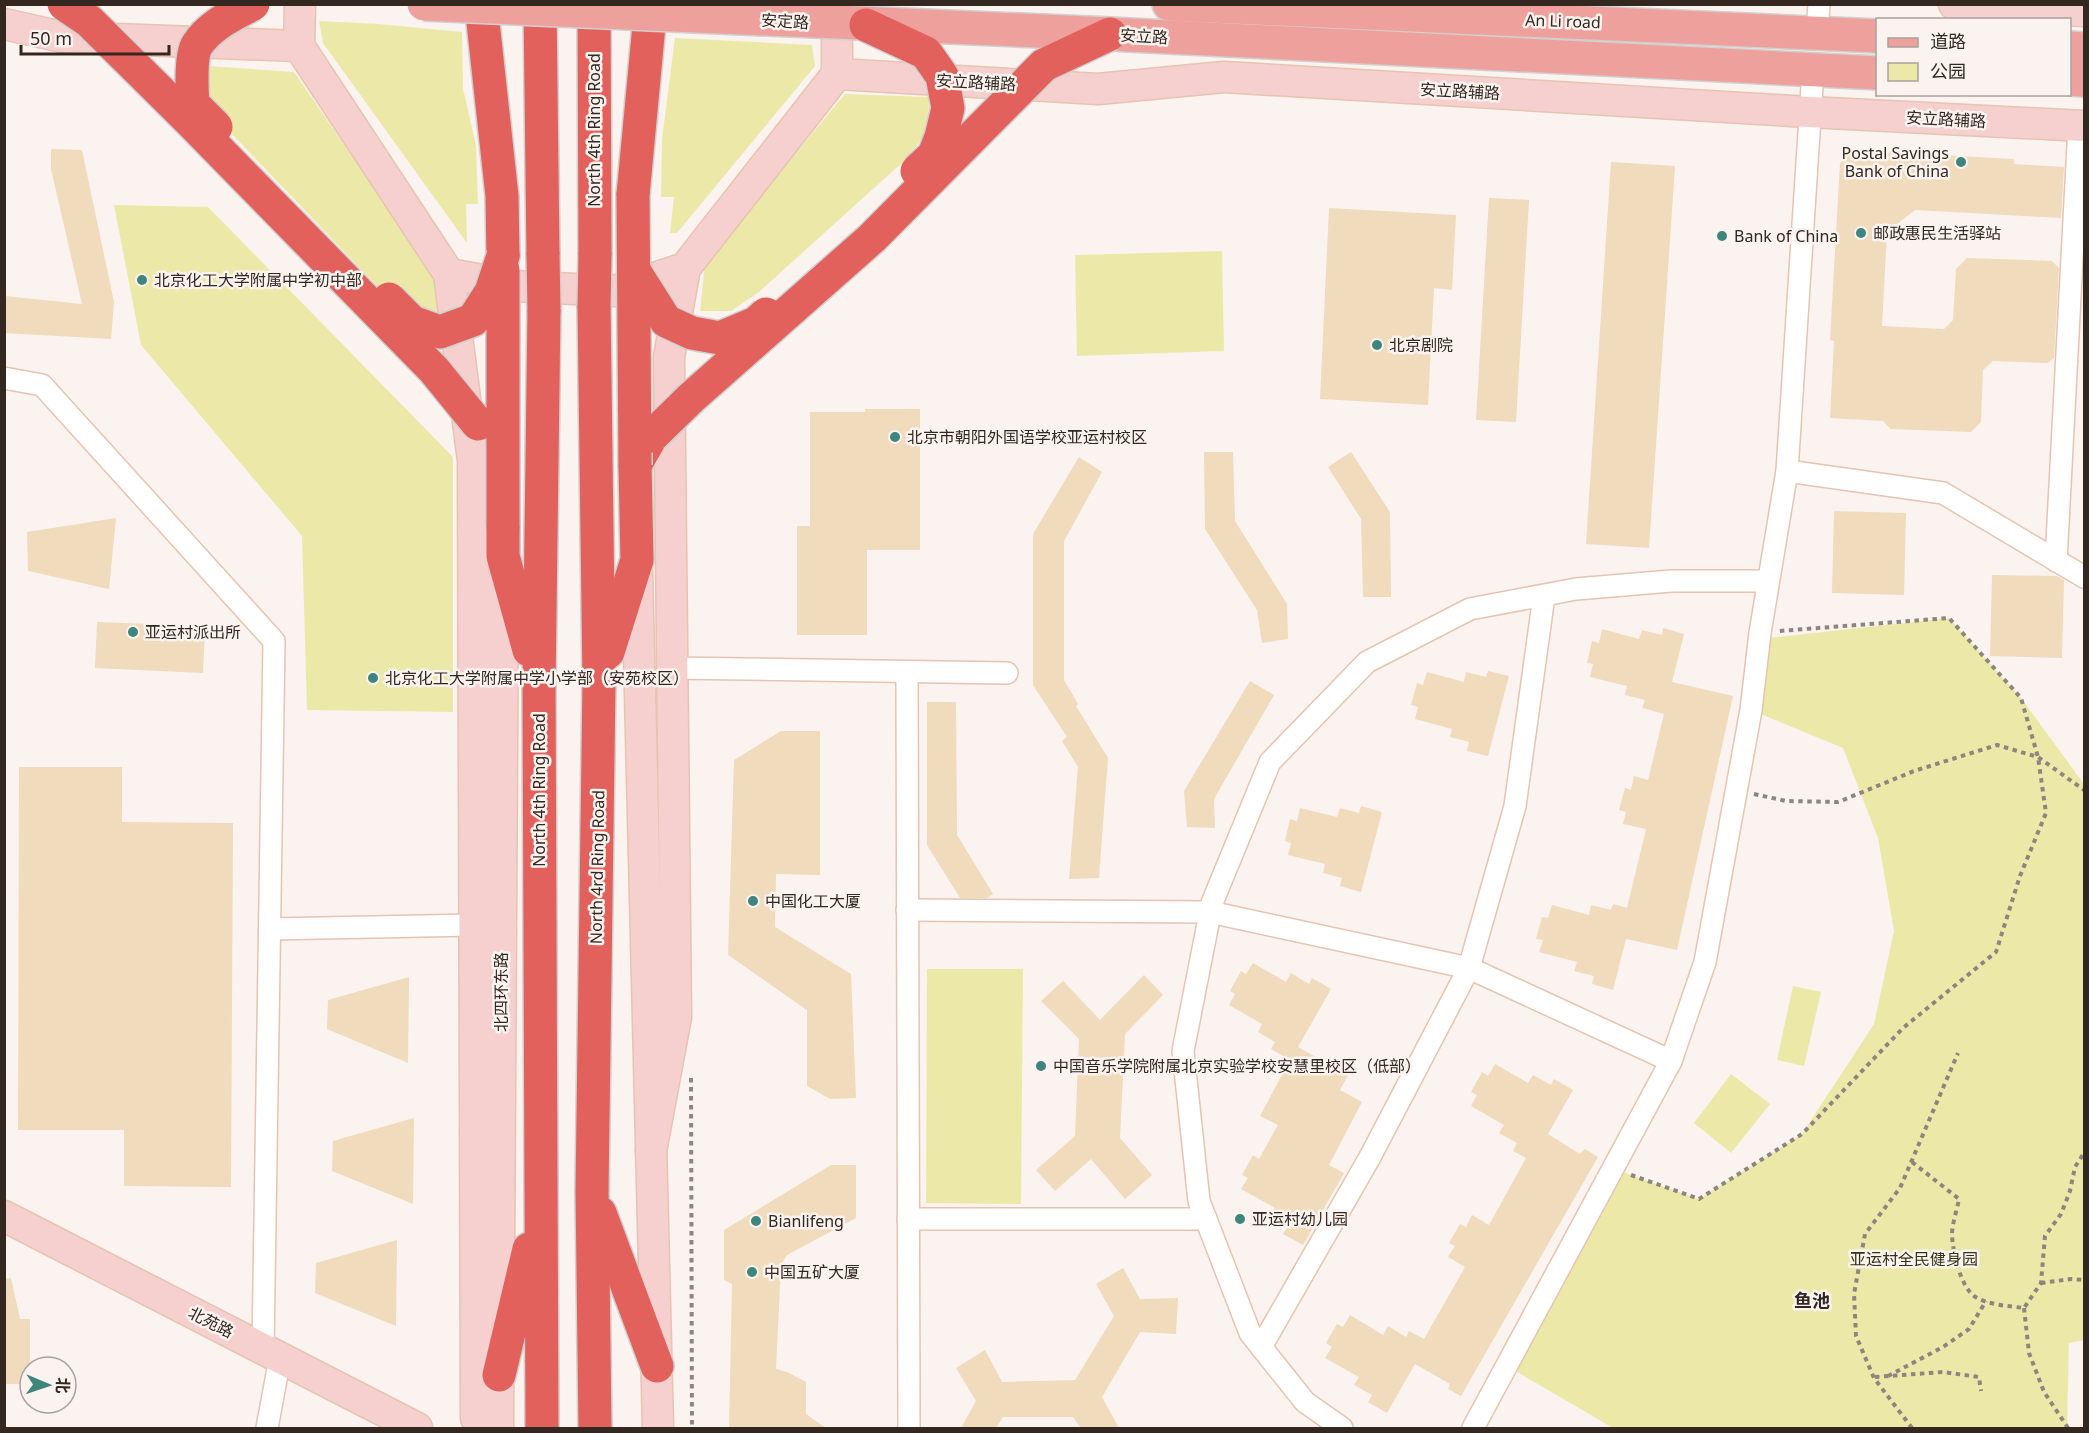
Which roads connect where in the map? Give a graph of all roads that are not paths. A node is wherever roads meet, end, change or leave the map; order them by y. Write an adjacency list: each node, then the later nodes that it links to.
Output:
1 (64, 4): 33 (highway, bridge)
2 (253, 4): 25 (highway, bridge)
3 (300, 4): 19 (street)
4 (424, 4): 16 (main road, 安定路, bridge)
5 (481, 4): 25 (highway)
6 (540, 4): 44 (highway, North 4th Ring Road, bridge)
7 (594, 4): 29 (highway, North 4th Ring Road, bridge)
8 (651, 4): 27 (highway, bridge)
9 (837, 4): 22 (street)
10 (1169, 4): 12 (main road)
11 (1954, 4): 13 (street)
12 (1177, 5): 14 (main road, An Li road)
13 (2085, 11)
14 (1818, 18): 18 (main road, An Li road)
15 (4, 24): 19 (street)
16 (866, 25): 17 (main road, 安定路, bridge); 27 (highway, bridge)
17 (1110, 34): 20 (main road, 安立路); 31 (highway, bridge)
18 (1876, 35)
19 (299, 46): 28 (street)
20 (1813, 71): 21 (main road); 23 (street)
21 (1876, 73)
22 (837, 74): 23 (street, 安立路辅路); 26 (street)
23 (1809, 112): 24 (street, 安立路辅路); 32 (street)
24 (2082, 126): 36 (street)
25 (504, 256): 33 (highway, bridge)
26 (685, 268): 28 (street); 40 (street)
27 (635, 272): 31 (highway, bridge)
28 (449, 274): 47 (street)
29 (594, 306): 43 (highway, North 4rd Ring Road)
30 (4, 378): 48 (street)
31 (635, 465): 35 (highway)
32 (1787, 471): 36 (street); 38 (street)
33 (504, 472): 34 (highway, bridge)
34 (503, 541): 44 (highway); 60 (street, 北四环东路)
35 (637, 560): 43 (highway); 51 (street)
36 (2056, 561): 37 (street)
37 (2085, 578)
38 (1768, 581): 39 (street); 50 (street)
39 (1544, 596): 46 (street); 49 (street)
40 (672, 668): 41 (street); 51 (street)
41 (907, 672): 42 (street); 45 (street)
42 (1007, 673)
43 (599, 682): 52 (highway, North 4rd Ring Road)
44 (539, 687): 53 (highway, North 4th Ring Road)
45 (907, 910): 46 (street); 55 (street)
46 (1210, 912): 49 (street); 56 (street)
47 (474, 925): 48 (street); 63 (street)
48 (270, 929): 58 (street)
49 (1469, 968): 50 (street); 57 (street)
50 (1671, 1062): 70 (street)
51 (651, 1151): 59 (street)
52 (592, 1191): 59 (highway); 66 (highway, North 4rd Ring Road)
53 (541, 1197): 60 (highway); 65 (highway)
54 (4, 1216): 58 (street, 北苑路)
55 (908, 1219): 56 (street); 68 (street)
56 (1206, 1219): 57 (street)
57 (1261, 1347): 69 (street)
58 (272, 1353): 61 (street); 62 (street, 北苑路)
59 (657, 1366): 67 (street)
60 (499, 1375): 64 (street, 北四环东路)
61 (267, 1428)
62 (417, 1428)
63 (481, 1428)
64 (498, 1428)
65 (542, 1428)
66 (595, 1428)
67 (658, 1428)
68 (909, 1428)
69 (1342, 1428)
70 (1473, 1428)

